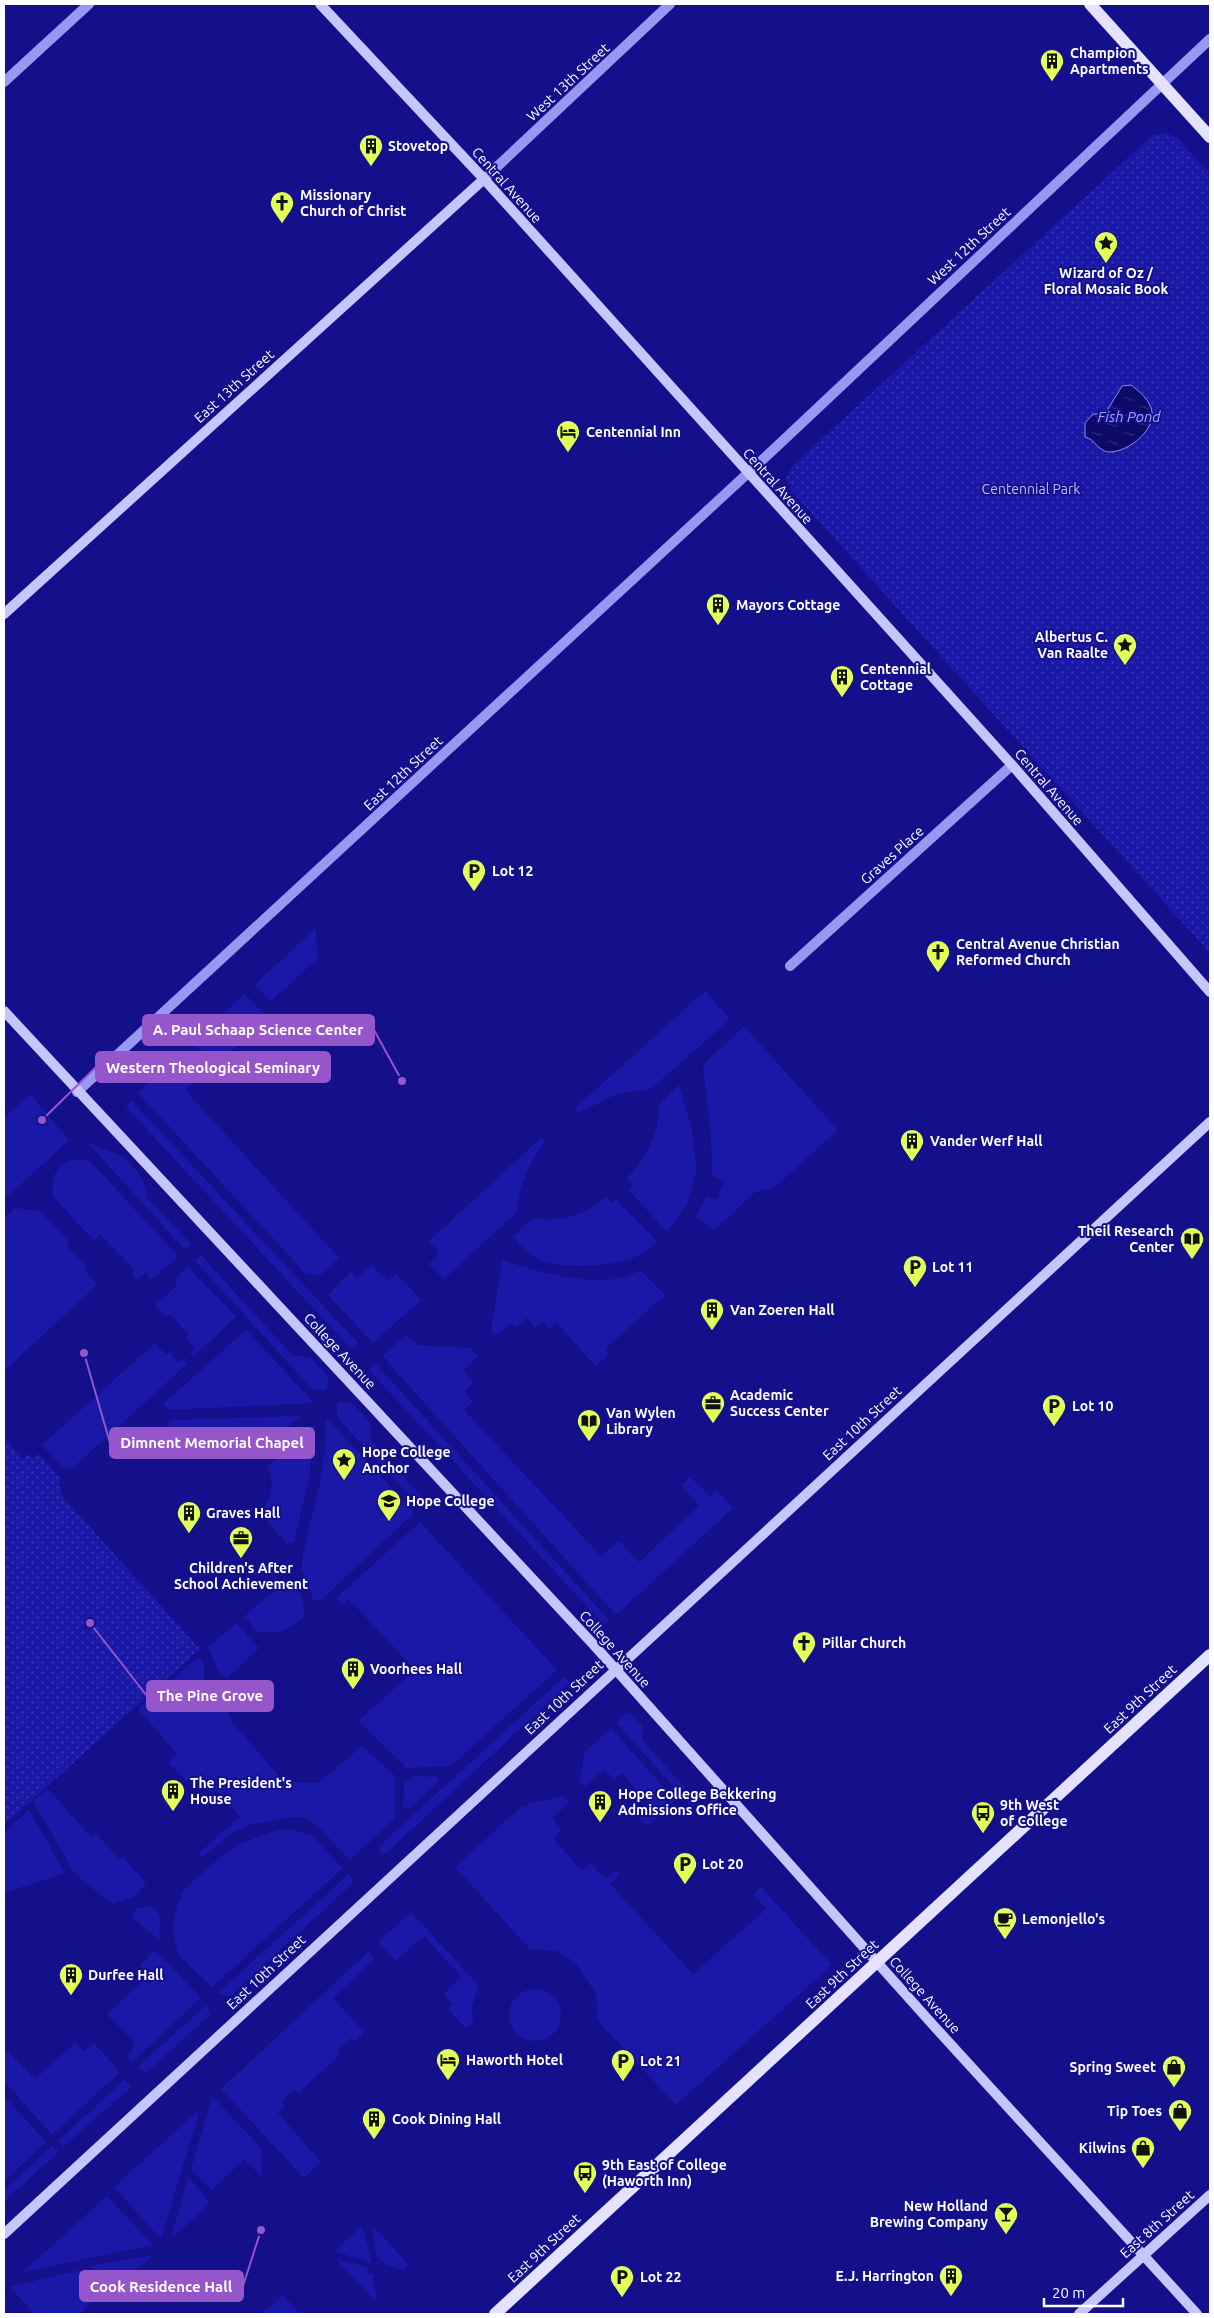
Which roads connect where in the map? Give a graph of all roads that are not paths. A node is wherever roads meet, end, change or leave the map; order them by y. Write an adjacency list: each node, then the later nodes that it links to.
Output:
1 (89, 4): 6 (street)
2 (320, 4): 9 (street, Central Avenue)
3 (670, 4): 9 (street, West 13th Street)
4 (1090, 4): 7 (main road)
5 (1210, 39): 7 (street, West 12th Street)
6 (4, 82)
7 (1162, 83): 8 (main road); 10 (street, West 12th Street)
8 (1210, 137)
9 (484, 179): 10 (street, Central Avenue); 11 (street, East 13th Street)
10 (747, 474): 12 (street, Central Avenue); 16 (street, East 12th Street)
11 (4, 614)
12 (1012, 765): 13 (street, Graves Place); 14 (street, Central Avenue)
13 (790, 966)
14 (1210, 992)
15 (4, 1011): 16 (street, College Avenue)
16 (77, 1092): 19 (street, College Avenue)
17 (1210, 1122): 19 (street, East 10th Street)
18 (1210, 1655): 20 (main road, East 9th Street)
19 (615, 1668): 20 (street, College Avenue); 22 (street, East 10th Street)
20 (877, 1962): 23 (street, College Avenue); 24 (main road, East 9th Street)
21 (1210, 2195): 23 (street, East 8th Street)
22 (4, 2234)
23 (1143, 2256): 25 (street, East 8th Street); 26 (street, College Avenue)
24 (494, 2314)
25 (1079, 2314)
26 (1197, 2314)

